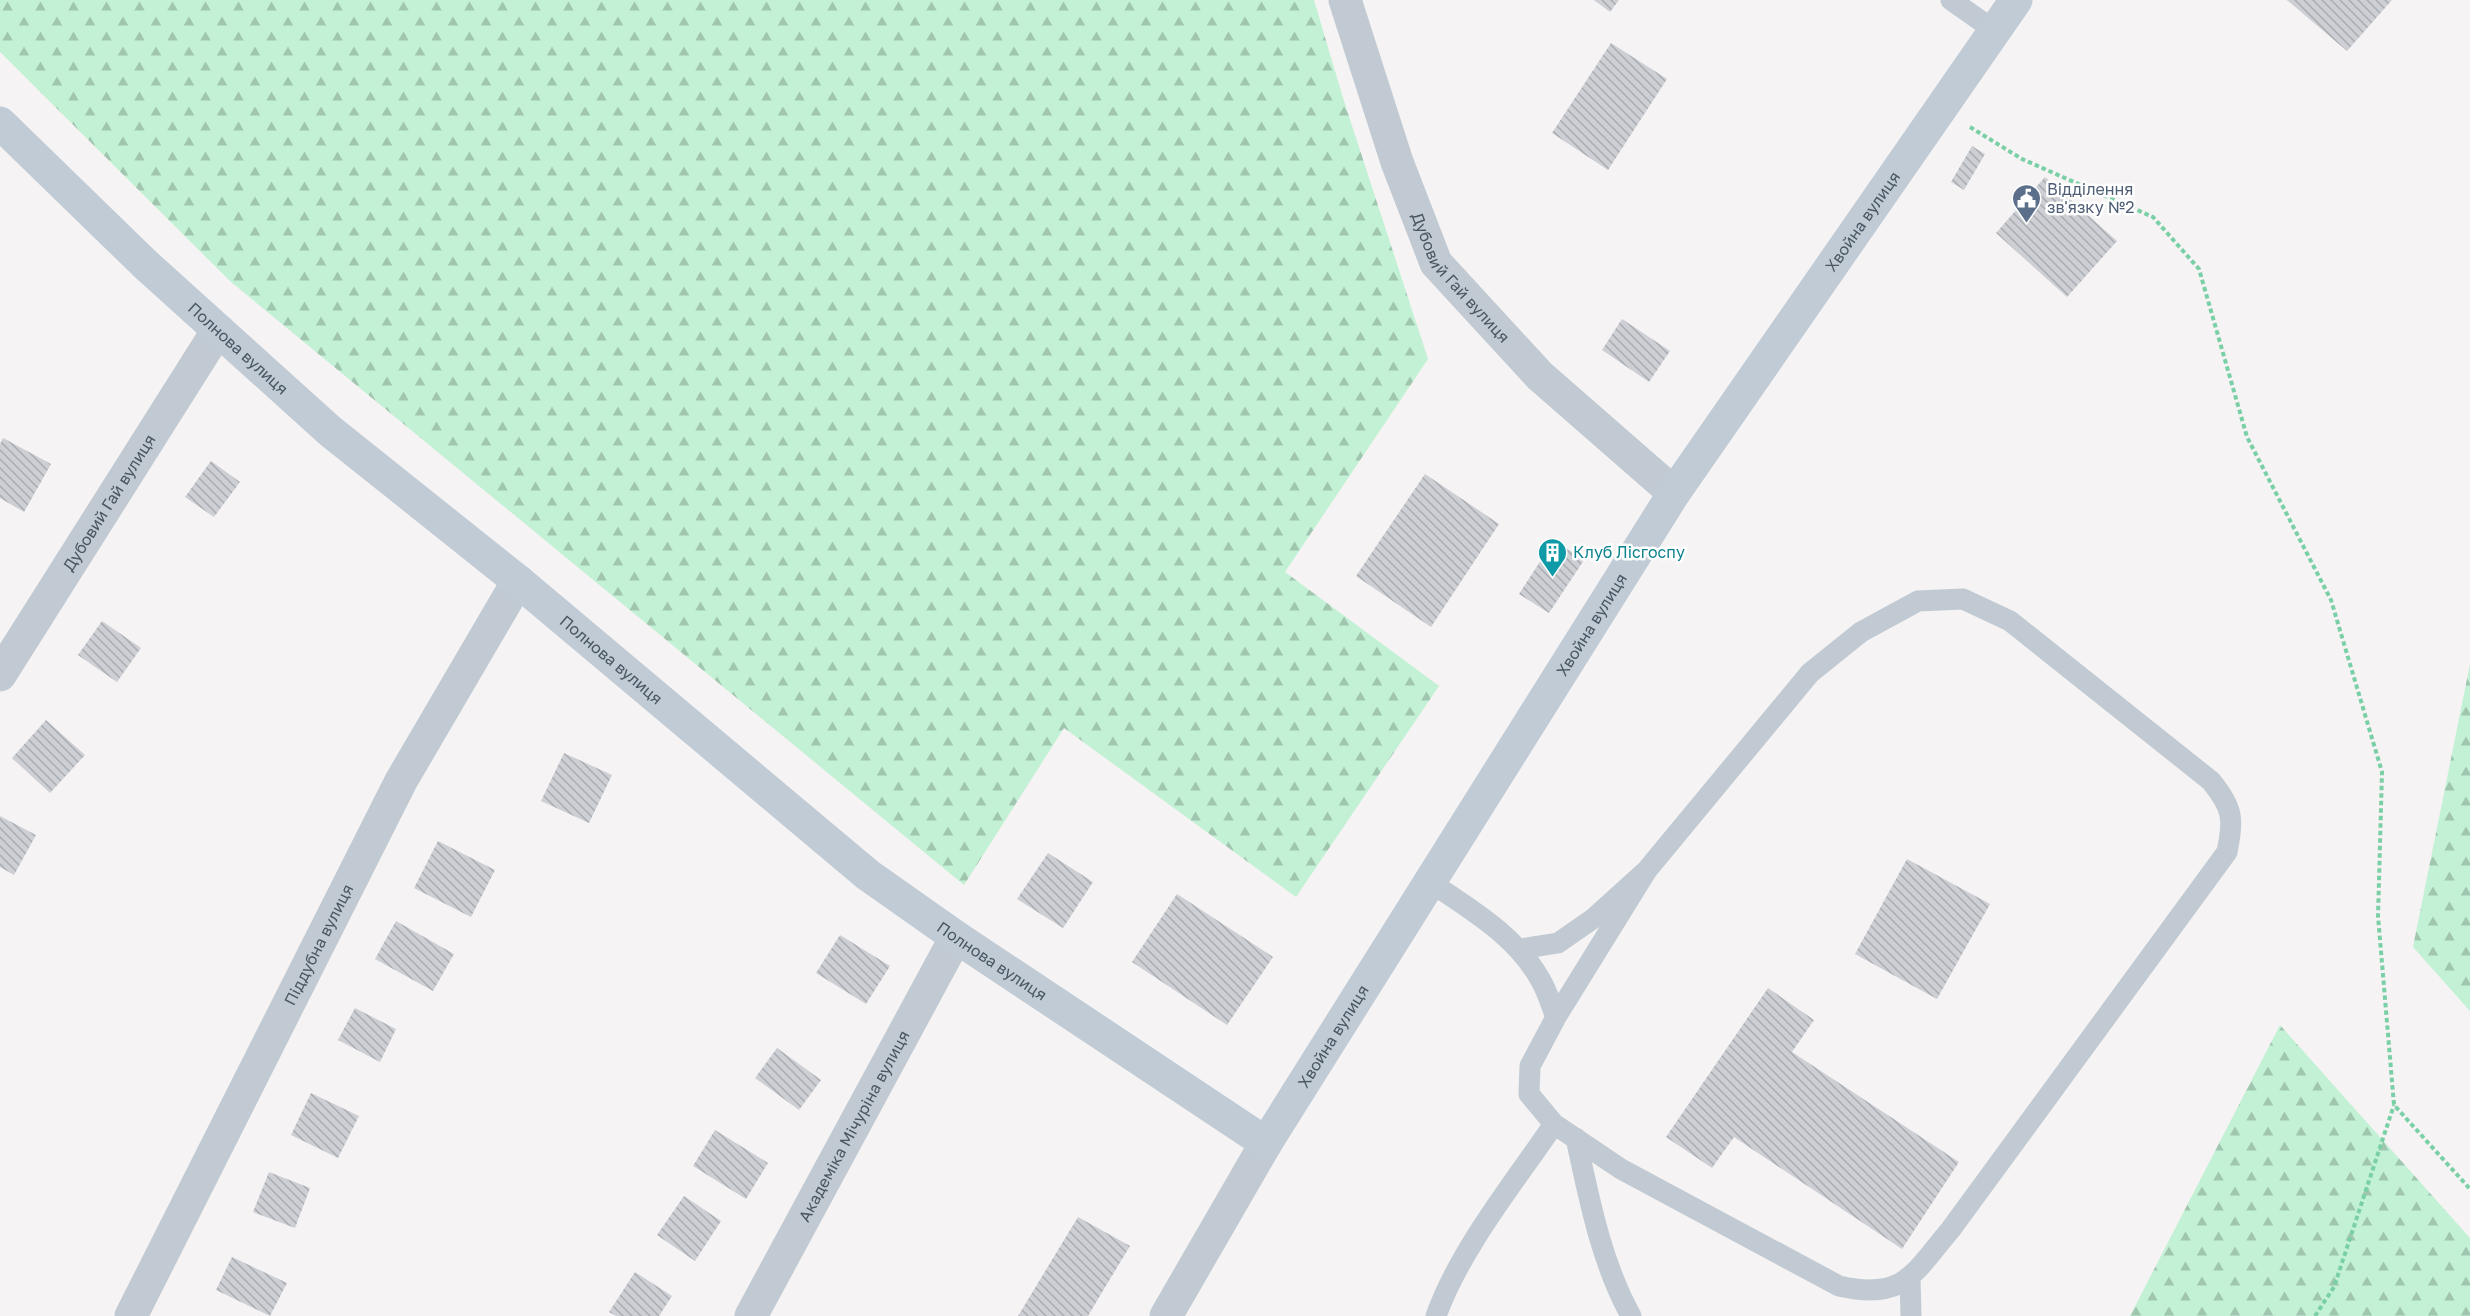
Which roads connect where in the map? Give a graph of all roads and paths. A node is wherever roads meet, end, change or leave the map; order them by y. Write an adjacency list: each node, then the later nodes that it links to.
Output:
1 (1345, 0): 8 (street, Дубовий Гай вулиця)
2 (1951, 0): 4 (lane)
3 (2016, 0): 4 (street, Хвойна вулиця)
4 (1995, 31): 5 (street, Хвойна вулиця)
5 (1941, 109): 8 (street, Хвойна вулиця); 16 (path)
6 (0, 123): 7 (street, Полнова вулиця)
7 (218, 330): 9 (street, Полнова вулиця); 10 (street, Дубовий Гай вулиця)
8 (1674, 493): 12 (street, Хвойна вулиця)
9 (518, 581): 13 (street, Полнова вулиця); 22 (street, Піддубна вулиця)
10 (0, 675)
11 (1647, 870): 14 (lane); 15 (lane); 21 (lane)
12 (1430, 882): 14 (lane); 19 (street, Хвойна вулиця)
13 (956, 937): 19 (street, Полнова вулиця); 23 (street, Академіка Мічуріна вулиця)
14 (1520, 949): 15 (lane)
15 (1556, 1017): 17 (lane)
16 (2394, 1106): 20 (path); 28 (path)
17 (1554, 1124): 18 (lane); 25 (lane)
18 (1576, 1138): 21 (lane); 26 (lane)
19 (1266, 1143): 24 (street)
20 (2470, 1189)
21 (1910, 1278): 27 (lane)
22 (131, 1316)
23 (751, 1316)
24 (1166, 1316)
25 (1436, 1316)
26 (1631, 1316)
27 (1911, 1316)
28 (2315, 1316)

